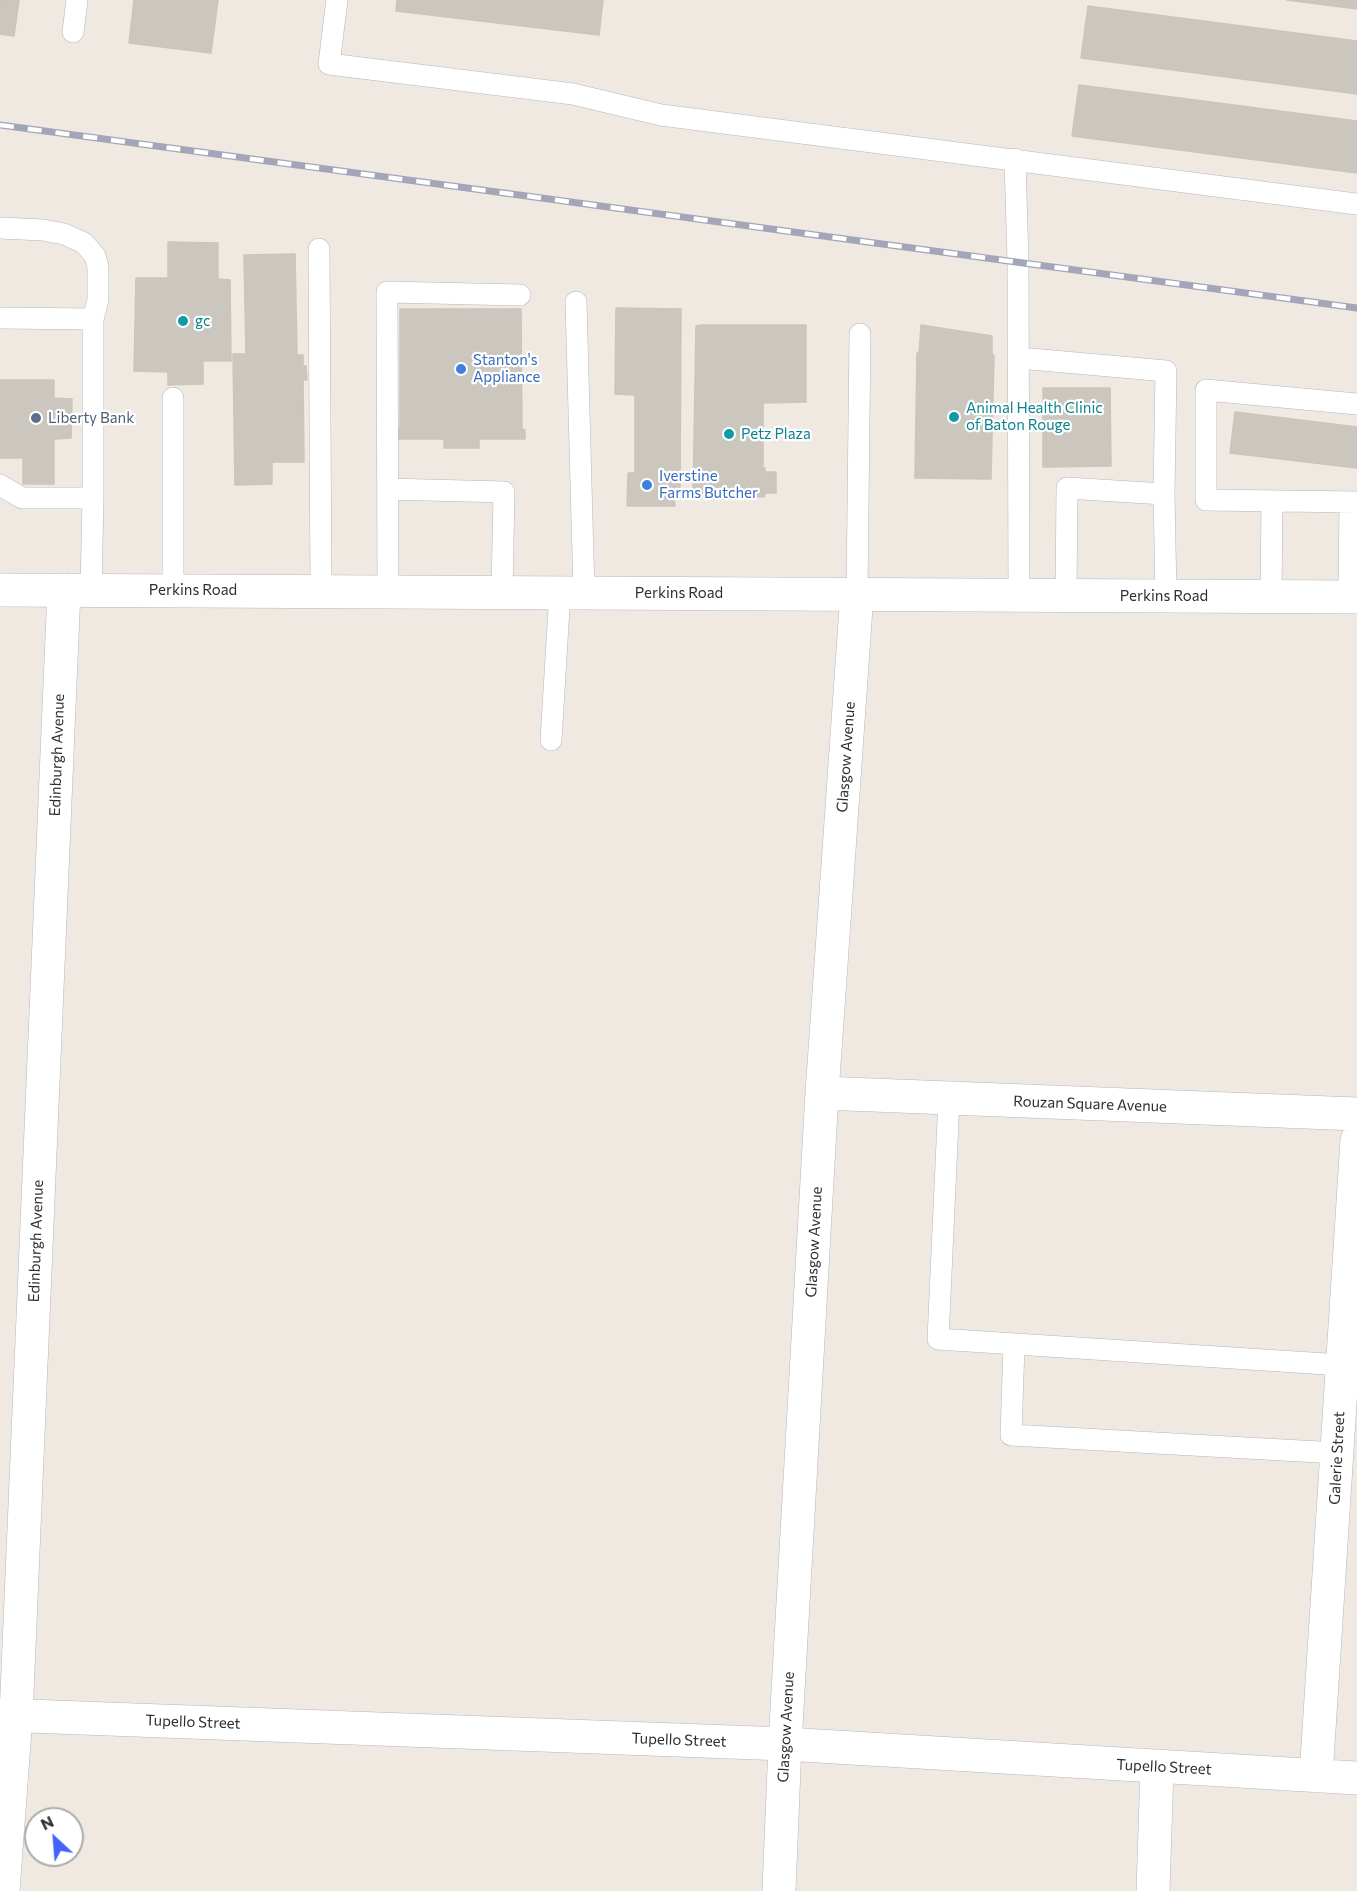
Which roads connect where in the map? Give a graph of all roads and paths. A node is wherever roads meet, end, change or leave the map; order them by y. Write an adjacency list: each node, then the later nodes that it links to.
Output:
1 (77, 0): 3 (lane)
2 (337, 0): 4 (lane)
3 (73, 32)
4 (1015, 159): 5 (lane); 13 (lane)
5 (1357, 204)
6 (0, 228): 11 (lane)
7 (319, 249): 25 (lane)
8 (520, 295): 17 (lane)
9 (576, 302): 28 (lane)
10 (0, 318): 11 (lane)
11 (93, 319): 19 (lane)
12 (860, 334): 29 (lane)
13 (1019, 358): 18 (lane); 30 (lane)
14 (173, 398): 24 (lane)
15 (1357, 404): 20 (lane)
16 (0, 485): 19 (lane)
17 (388, 489): 26 (lane); 27 (lane)
18 (1164, 494): 31 (lane); 32 (lane)
19 (93, 498): 23 (lane)
20 (1272, 501): 21 (lane); 33 (lane)
21 (1353, 502): 34 (lane)
22 (0, 590): 23 (street, Perkins Road)
23 (78, 590): 24 (street, Perkins Road); 43 (street, Edinburgh Avenue)
24 (173, 590): 25 (street, Perkins Road)
25 (321, 591): 26 (street, Perkins Road)
26 (388, 591): 27 (street, Perkins Road)
27 (502, 592): 28 (street, Perkins Road)
28 (572, 592): 29 (street, Perkins Road); 35 (lane)
29 (857, 593): 30 (street, Perkins Road); 36 (street, Glasgow Avenue)
30 (1019, 595): 31 (street, Perkins Road)
31 (1066, 595): 32 (street, Perkins Road)
32 (1166, 596): 33 (street, Perkins Road)
33 (1271, 596): 34 (street, Perkins Road)
34 (1353, 597)
35 (551, 740)
36 (822, 1093): 37 (street, Rouzan Square Avenue); 44 (street, Glasgow Avenue)
37 (949, 1099): 38 (street, Rouzan Square Avenue); 40 (lane)
38 (1357, 1114)
39 (1357, 1140): 41 (street, Galerie Street)
40 (1014, 1345): 41 (lane); 42 (lane)
41 (1342, 1365): 42 (street, Galerie Street)
42 (1337, 1453): 46 (street, Galerie Street)
43 (8, 1716): 44 (street, Tupello Street); 48 (street, Edinburgh Avenue)
44 (785, 1744): 45 (street, Tupello Street); 49 (street, Glasgow Avenue)
45 (1157, 1767): 46 (street, Tupello Street); 50 (street)
46 (1316, 1776): 47 (street, Tupello Street)
47 (1357, 1778)
48 (3, 1891)
49 (779, 1891)
50 (1153, 1891)

